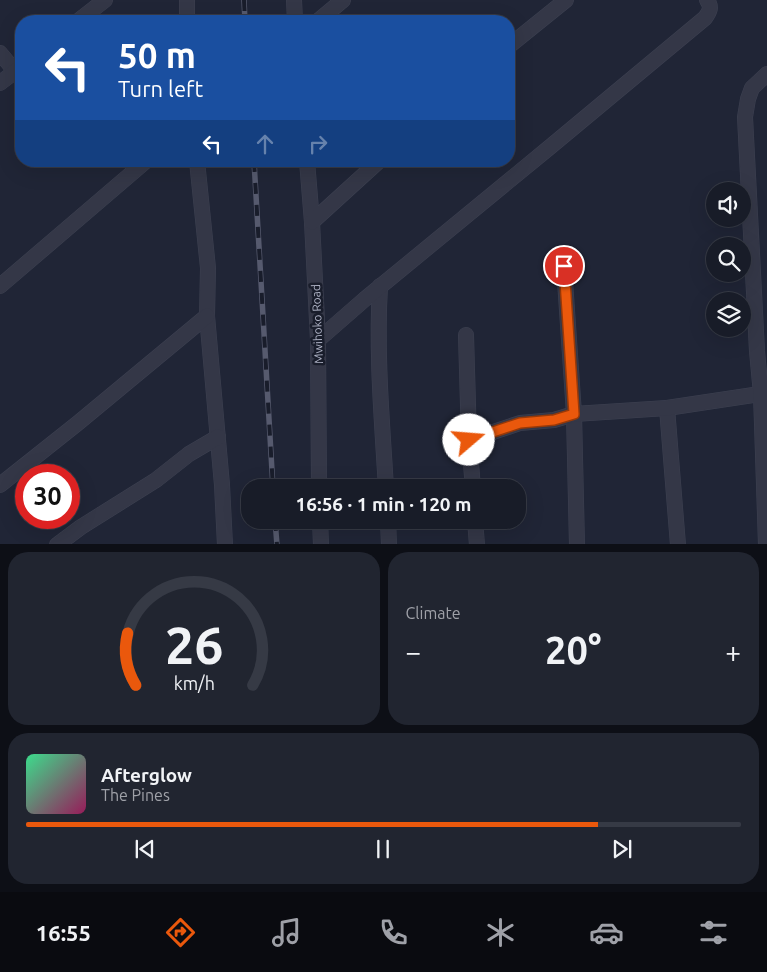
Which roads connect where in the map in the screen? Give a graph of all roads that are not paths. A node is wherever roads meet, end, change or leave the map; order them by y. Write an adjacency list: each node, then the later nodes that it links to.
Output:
1 (105, 0): 7 (street)
2 (187, 0): 8 (street)
3 (294, 0): 9 (street)
4 (343, 0): 10 (street)
5 (566, 0): 11 (street)
6 (707, 0): 24 (street)
7 (86, 15)
8 (187, 15)
9 (295, 15)
10 (325, 15)
11 (515, 41)
12 (0, 53): 13 (street)
13 (15, 66)
14 (15, 71): 16 (street)
15 (767, 74): 28 (street)
16 (0, 83)
17 (139, 167): 23 (street)
18 (199, 167): 25 (street)
19 (307, 167): 21 (street, Mwihoko Road)
20 (372, 167): 21 (street)
21 (312, 222): 27 (street, Mwihoko Road)
22 (564, 266): 30 (street)
23 (0, 286)
24 (380, 286): 27 (street); 34 (street)
25 (207, 316): 31 (street); 36 (street)
26 (466, 335): 32 (street)
27 (318, 340): 33 (street, Mwihoko Road)
28 (764, 393): 29 (street); 47 (street)
29 (666, 408): 30 (street); 46 (street)
30 (574, 414): 32 (street); 45 (street)
31 (218, 436): 40 (street); 41 (street)
32 (469, 440): 35 (street)
33 (319, 479)
34 (385, 479)
35 (472, 479)
36 (0, 485)
37 (320, 529): 42 (street)
38 (388, 529): 43 (street)
39 (476, 529): 44 (street)
40 (223, 543)
41 (58, 544)
42 (320, 544)
43 (389, 544)
44 (477, 544)
45 (577, 544)
46 (678, 544)
47 (766, 544)

